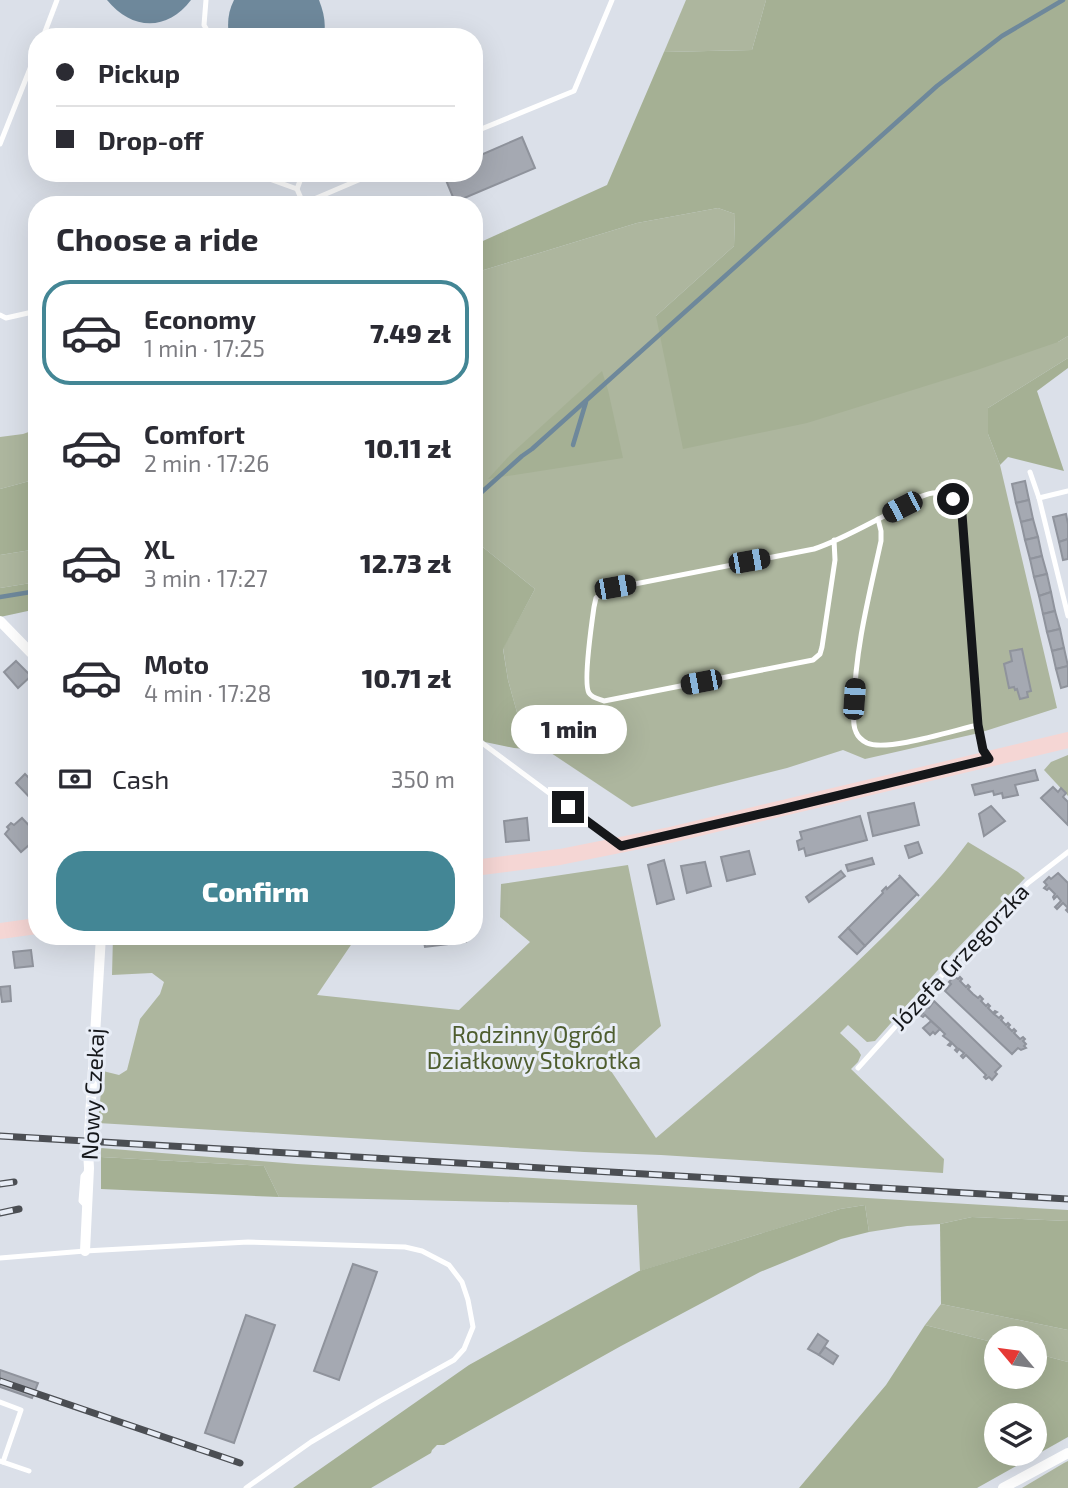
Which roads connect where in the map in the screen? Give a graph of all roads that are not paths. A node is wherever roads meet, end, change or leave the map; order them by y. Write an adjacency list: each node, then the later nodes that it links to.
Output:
1 (57, 0): 4 (lane)
2 (206, 0): 5 (lane)
3 (612, 0): 7 (lane)
4 (46, 28)
5 (206, 28)
6 (28, 74): 8 (lane)
7 (483, 128)
8 (0, 144)
9 (276, 182): 12 (lane)
10 (300, 182): 12 (lane)
11 (354, 182): 14 (lane)
12 (297, 190): 13 (lane)
13 (299, 196)
14 (320, 196)
15 (28, 313): 16 (lane)
16 (0, 315)
17 (1030, 472): 19 (lane)
18 (1068, 491): 19 (lane)
19 (1039, 498): 22 (lane)
20 (878, 519): 21 (lane); 25 (lane); 25 (lane)
21 (834, 540): 21 (lane)
22 (1068, 616)
23 (0, 621): 24 (street)
24 (28, 650)
25 (978, 725): 28 (lane)
26 (1068, 740): 28 (street)
27 (483, 744): 29 (lane)
28 (989, 759): 29 (street)
29 (621, 846): 31 (street)
30 (1068, 852): 35 (lane, Józefa Grzegorzka)
31 (483, 867)
32 (28, 927): 33 (street)
33 (0, 930)
34 (100, 945): 36 (street, Nowy Czekaj)
35 (858, 1068)
36 (85, 1251): 37 (lane); 42 (lane)
37 (0, 1258)
38 (0, 1402): 40 (lane)
39 (1068, 1453): 43 (street)
40 (1, 1462): 41 (lane)
41 (29, 1471)
42 (246, 1488)
43 (1003, 1488)

